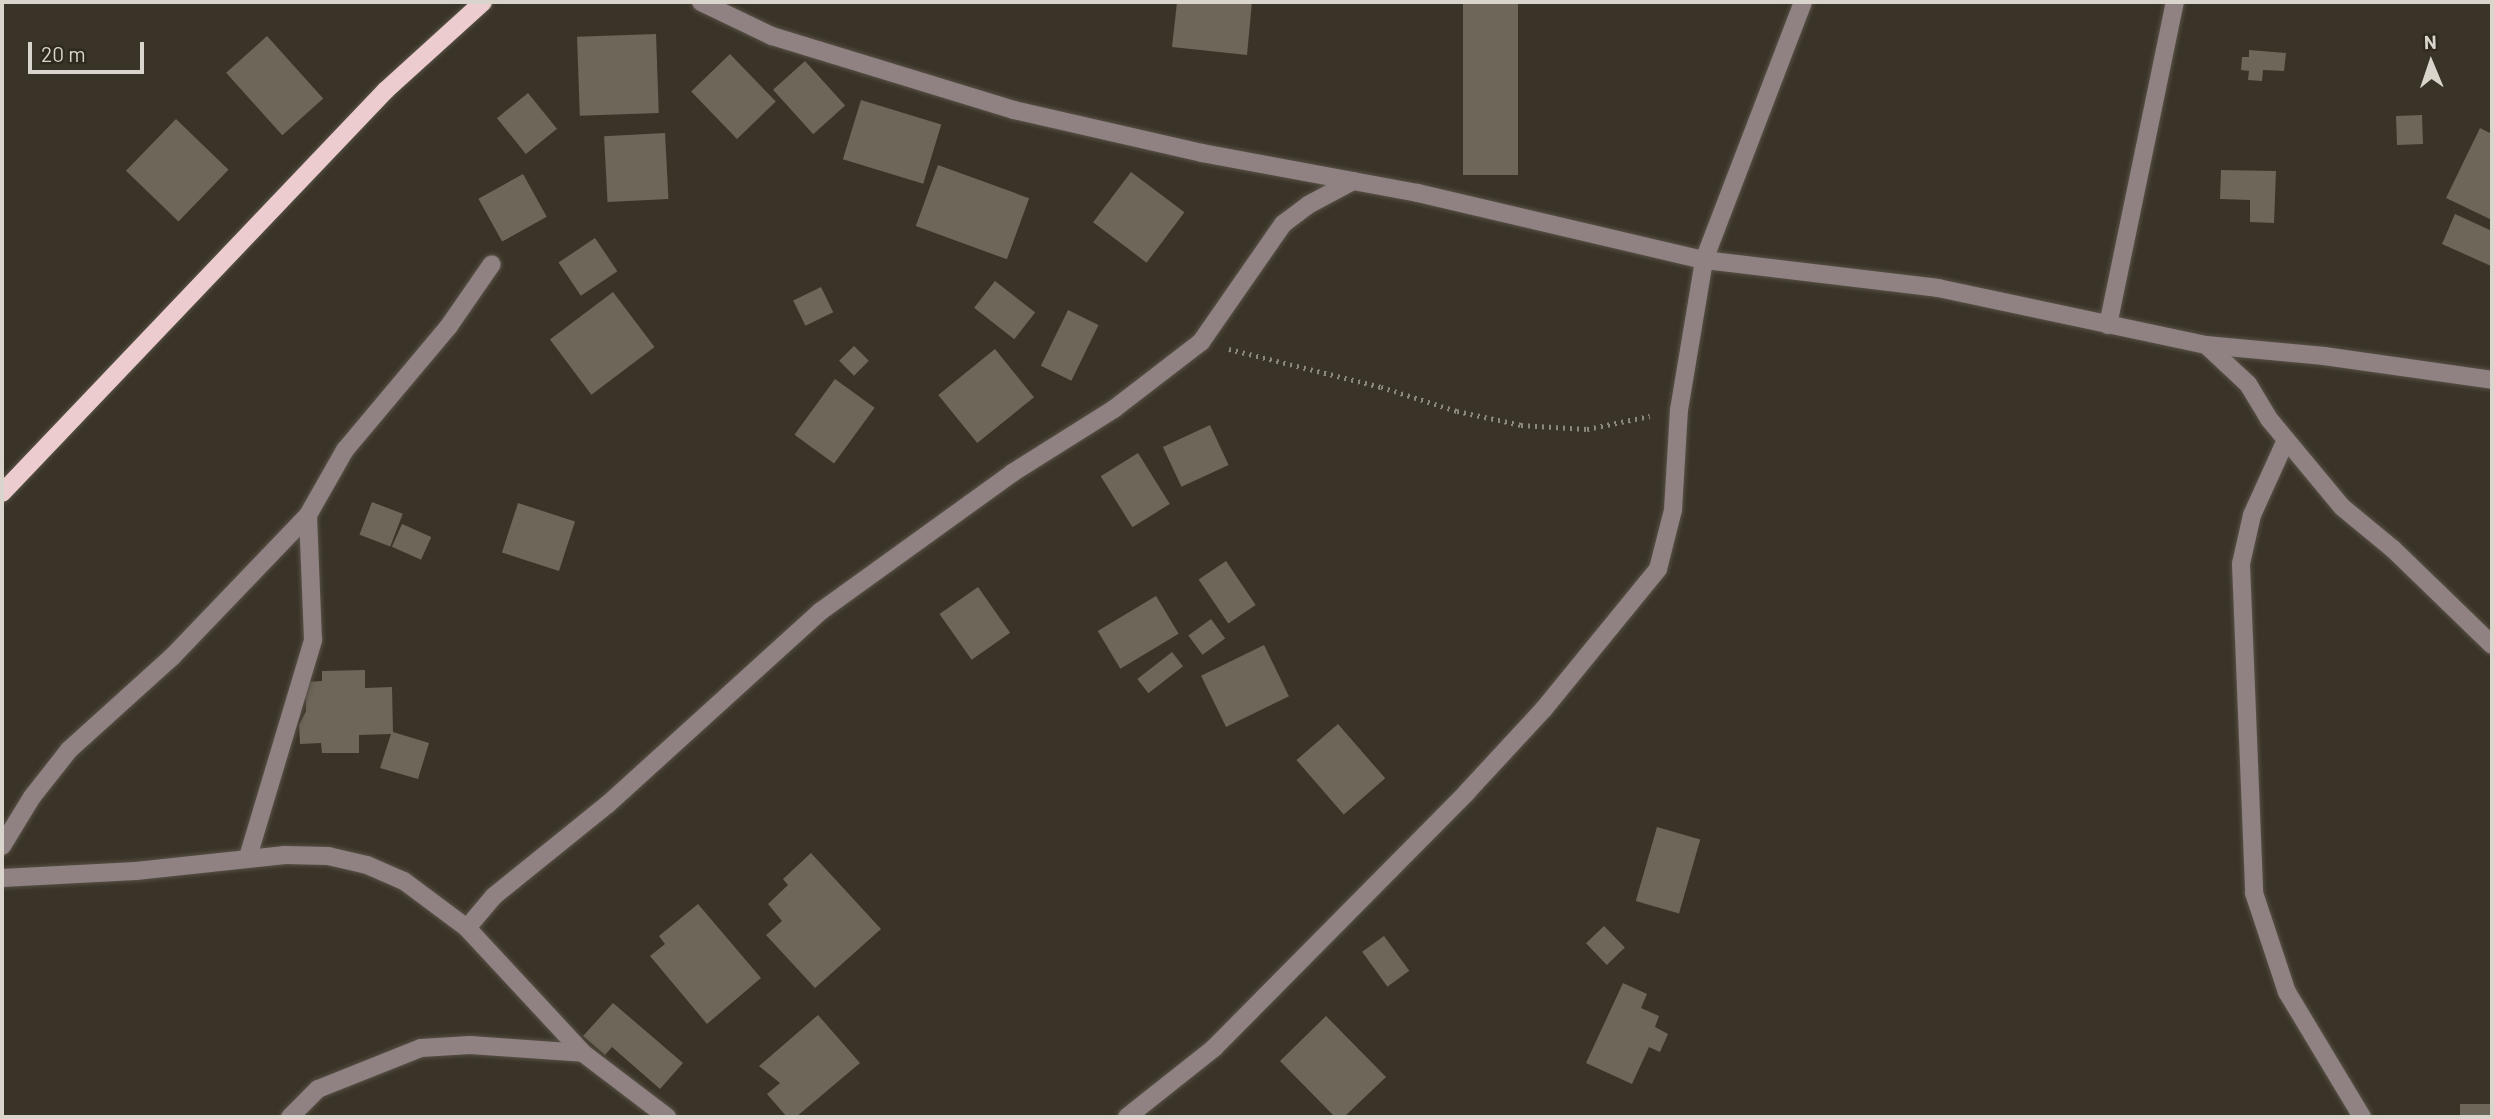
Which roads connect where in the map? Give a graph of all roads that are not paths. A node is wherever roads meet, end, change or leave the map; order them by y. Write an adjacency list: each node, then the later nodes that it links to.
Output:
1 (483, 2): 12 (main road)
2 (701, 2): 5 (street)
3 (1803, 2): 6 (street)
4 (2175, 2): 8 (street)
5 (1353, 181): 6 (street); 18 (street)
6 (1704, 260): 8 (street); 22 (street)
7 (492, 264): 13 (street)
8 (2108, 324): 9 (street)
9 (2206, 345): 10 (street); 11 (street)
10 (2492, 380)
11 (2287, 440): 14 (street); 23 (street)
12 (2, 493)
13 (308, 515): 15 (street); 16 (street)
14 (2492, 645)
15 (2, 846)
16 (248, 857): 17 (street); 18 (street)
17 (2, 878)
18 (467, 928): 19 (street)
19 (583, 1053): 20 (street); 21 (street)
20 (290, 1117)
21 (667, 1117)
22 (1127, 1117)
23 (2362, 1117)

